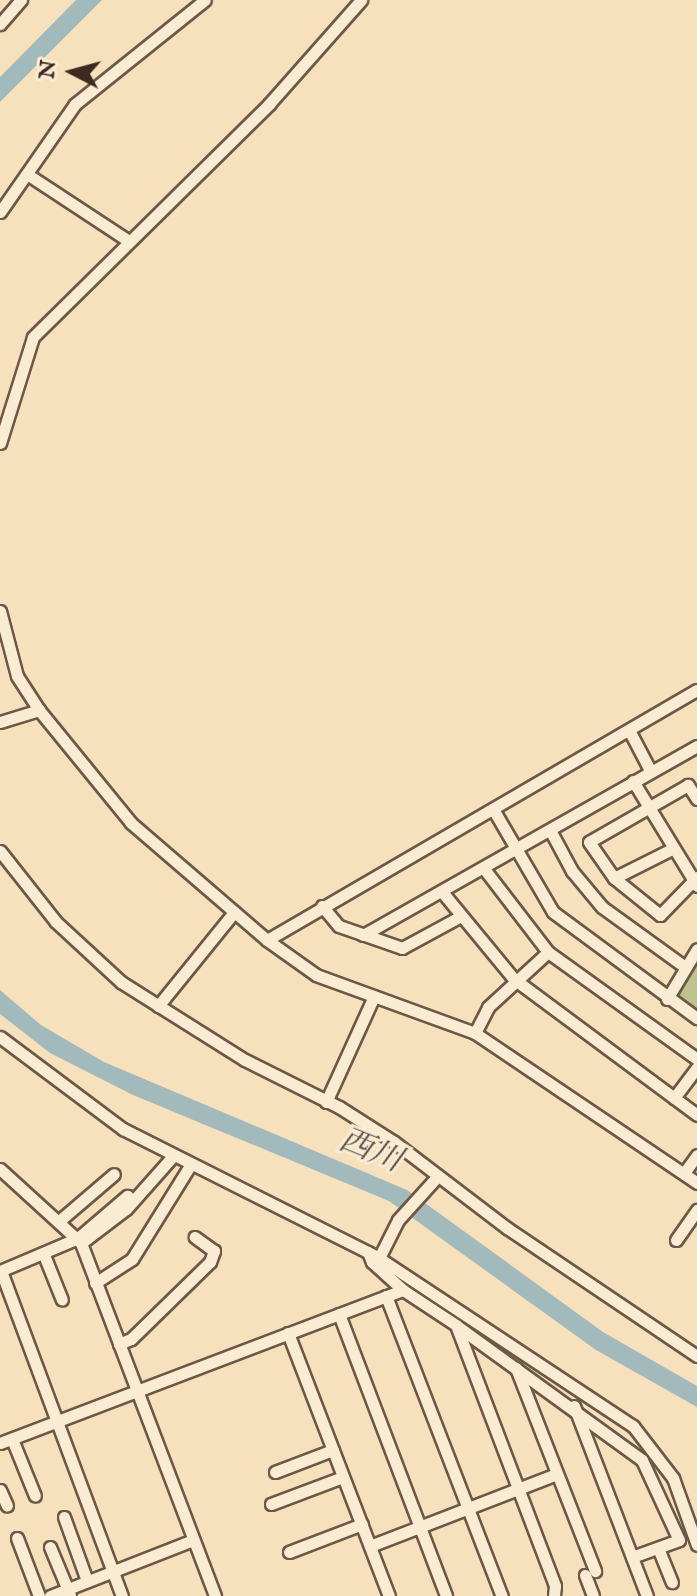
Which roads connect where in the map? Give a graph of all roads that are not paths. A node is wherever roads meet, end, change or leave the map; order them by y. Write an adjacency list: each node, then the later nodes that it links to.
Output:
1 (205, 0): 5 (street)
2 (361, 0): 7 (street)
3 (16, 1): 4 (street)
4 (0, 24)
5 (30, 176): 6 (street); 7 (street)
6 (0, 212)
7 (129, 241): 8 (street)
8 (0, 443)
9 (0, 611): 11 (street)
10 (697, 690): 13 (street)
11 (39, 710): 12 (street); 29 (street)
12 (0, 722)
13 (629, 730): 15 (street); 19 (street)
14 (697, 746): 15 (street)
15 (651, 772): 16 (street)
16 (633, 781): 18 (street); 20 (street)
17 (697, 799): 18 (street)
18 (650, 806): 21 (street); 25 (street)
19 (493, 809): 23 (street); 28 (street)
20 (550, 830): 23 (street); 35 (street)
21 (672, 849): 25 (street); 26 (street)
22 (0, 851): 39 (street)
23 (517, 851): 24 (street); 38 (street)
24 (485, 870): 27 (street); 34 (street)
25 (614, 878): 26 (street)
26 (695, 881)
27 (443, 893): 30 (street); 31 (street)
28 (322, 906): 31 (street); 32 (street)
29 (234, 912): 32 (street); 39 (street)
30 (459, 917): 31 (street); 36 (street)
31 (363, 935)
32 (267, 940): 37 (street)
33 (697, 949): 35 (street)
34 (548, 952): 36 (street); 43 (street)
35 (685, 967): 38 (street)
36 (514, 979): 41 (street); 45 (street)
37 (374, 996): 41 (street); 46 (street)
38 (667, 999): 40 (street)
39 (158, 1006): 46 (street)
40 (697, 1018)
41 (475, 1033): 52 (street)
42 (0, 1037): 49 (street)
43 (697, 1059)
44 (697, 1068): 45 (street)
45 (674, 1098): 47 (street)
46 (326, 1102): 54 (street)
47 (697, 1115)
48 (697, 1155): 52 (street)
49 (173, 1156): 50 (street); 60 (street)
50 (191, 1164): 63 (street); 65 (street)
51 (0, 1169): 58 (street)
52 (684, 1173): 55 (street)
53 (114, 1174): 58 (street)
54 (436, 1178): 63 (street); 73 (street)
55 (697, 1183)
56 (127, 1196): 60 (street)
57 (697, 1210): 61 (street)
58 (59, 1221): 60 (street)
59 (195, 1237): 72 (street)
60 (79, 1240): 62 (street); 65 (street)
61 (676, 1240)
62 (44, 1255): 64 (street); 68 (street)
63 (373, 1255): 66 (street); 95 (street)
64 (0, 1271): 77 (street)
65 (95, 1283): 72 (street)
66 (403, 1290): 67 (street); 70 (street)
67 (386, 1296): 69 (street); 89 (street)
68 (62, 1300)
69 (339, 1314): 71 (street); 92 (street)
70 (456, 1325): 74 (street); 84 (street)
71 (288, 1333): 75 (street); 80 (street)
72 (119, 1344): 75 (street)
73 (697, 1356)
74 (516, 1367): 76 (street); 82 (street)
75 (137, 1390): 77 (street); 94 (street)
76 (574, 1406): 98 (street); 100 (street)
77 (59, 1421): 78 (street); 101 (street)
78 (12, 1439): 79 (street); 86 (street)
79 (0, 1443)
80 (333, 1450): 81 (street); 83 (street)
81 (275, 1472)
82 (557, 1474): 84 (street); 113 (street)
83 (343, 1477): 87 (street); 91 (street)
84 (518, 1488): 89 (street); 112 (street)
85 (0, 1490): 88 (street)
86 (35, 1496)
87 (271, 1504)
88 (7, 1506)
89 (468, 1508): 92 (street); 111 (street)
90 (64, 1517): 102 (street)
91 (362, 1524): 96 (street); 99 (street)
92 (420, 1527): 96 (street); 110 (street)
93 (17, 1538): 106 (street)
94 (193, 1540): 101 (street); 109 (street)
95 (697, 1545)
96 (370, 1546): 105 (street)
97 (50, 1547): 104 (street)
98 (658, 1548): 100 (street); 103 (street)
99 (289, 1552)
100 (632, 1557): 114 (street)
101 (112, 1571): 102 (street); 108 (street)
102 (87, 1581): 104 (street)
103 (672, 1582)
104 (69, 1592): 107 (street)
105 (385, 1595)
106 (39, 1596)
107 (50, 1596)
108 (122, 1596)
109 (215, 1596)
110 (446, 1596)
111 (502, 1596)
112 (554, 1596)
113 (593, 1596)
114 (647, 1596)

